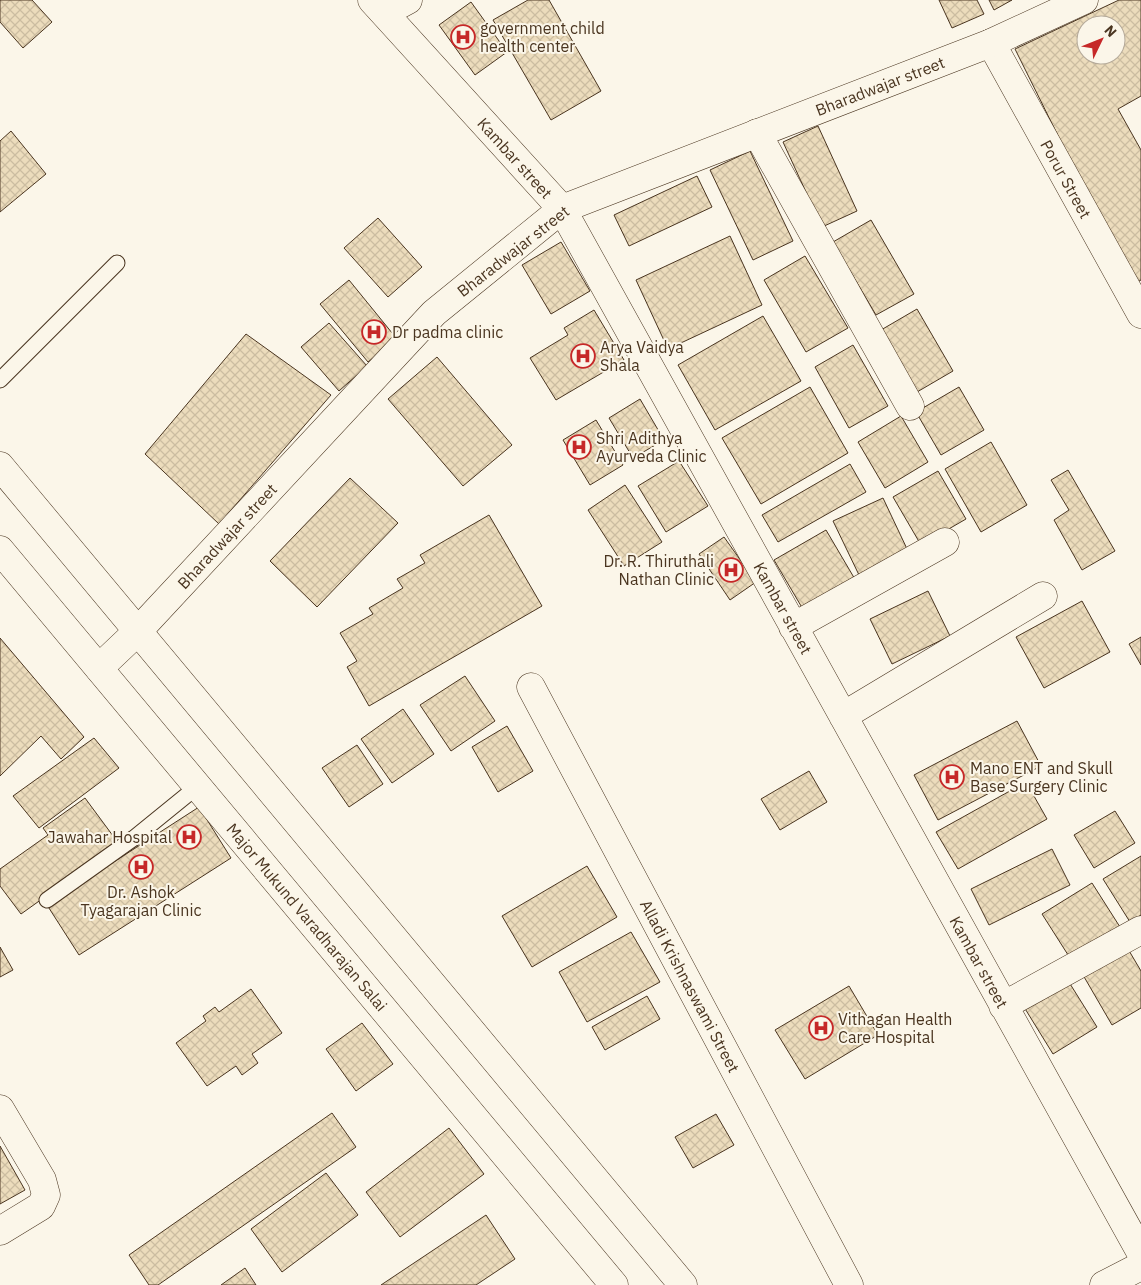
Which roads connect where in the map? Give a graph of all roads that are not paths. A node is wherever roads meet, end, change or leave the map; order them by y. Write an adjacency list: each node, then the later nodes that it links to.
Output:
1 (408, 0): 3 (street)
2 (1084, 0): 4 (street, Bharadwajar street)
3 (378, 7): 6 (street, Kambar street)
4 (991, 43): 5 (street, Bharadwajar street); 8 (street, Porur Street)
5 (757, 134): 6 (street, Bharadwajar street); 10 (street)
6 (562, 209): 15 (street, Kambar street); 16 (street, Bharadwajar street)
7 (117, 263): 9 (lane)
8 (1141, 314)
9 (0, 380)
10 (910, 406)
11 (0, 466): 16 (street)
12 (945, 542): 15 (street)
13 (0, 550): 17 (street, Major Mukund Varadharajan Salai)
14 (1043, 596): 19 (street)
15 (793, 627): 19 (street, Kambar street)
16 (137, 632): 17 (street, Bharadwajar street); 29 (street)
17 (99, 668): 20 (street, Major Mukund Varadharajan Salai)
18 (531, 687): 30 (street, Alladi Krishnaswami Street)
19 (843, 716): 23 (street, Kambar street)
20 (198, 786): 21 (lane); 28 (street, Major Mukund Varadharajan Salai)
21 (47, 900)
22 (1141, 930): 23 (street)
23 (1004, 1006): 26 (street, Kambar street)
24 (0, 1109): 25 (street)
25 (0, 1231)
26 (1141, 1253)
27 (1141, 1266): 31 (street)
28 (614, 1285)
29 (683, 1285)
30 (849, 1285)
31 (1104, 1285)

